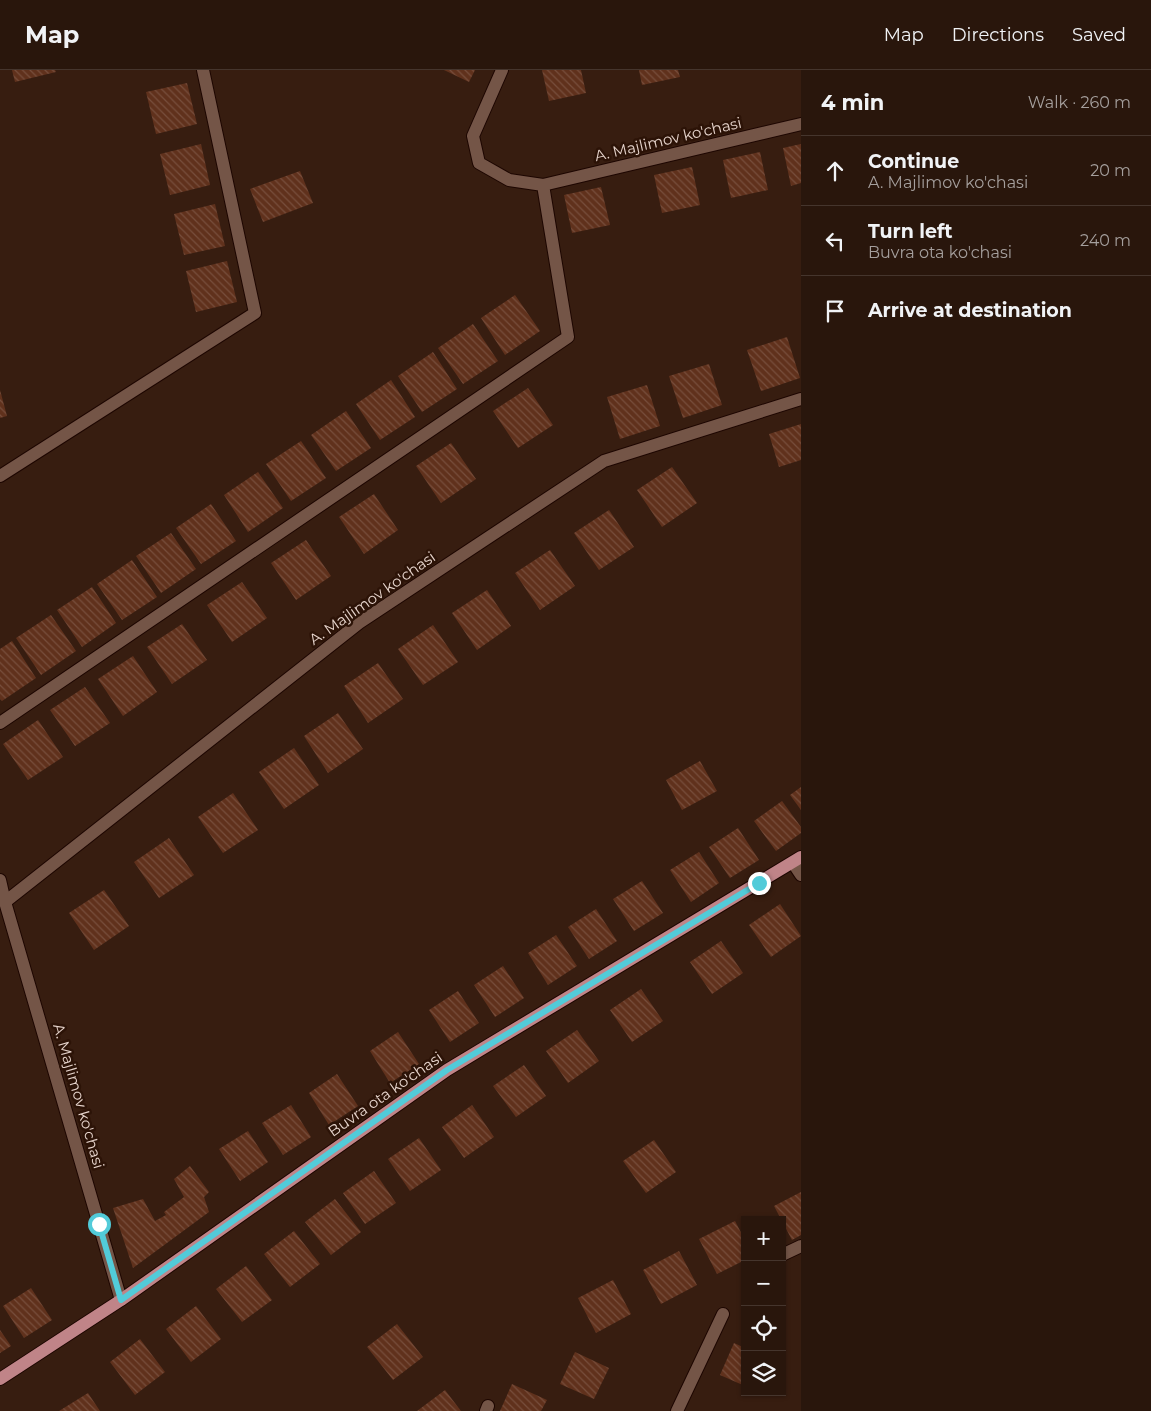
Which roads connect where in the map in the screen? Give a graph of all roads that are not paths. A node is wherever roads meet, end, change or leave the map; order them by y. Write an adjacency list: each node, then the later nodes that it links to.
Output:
1 (203, 70): 6 (street)
2 (502, 70): 4 (street, A. Majlimov ko'chasi)
3 (801, 124): 4 (street, A. Majlimov ko'chasi)
4 (543, 185): 7 (street)
5 (801, 399): 11 (street, A. Majlimov ko'chasi)
6 (0, 476)
7 (0, 722)
8 (797, 860): 9 (street); 14 (main road, Buvra ota ko'chasi)
9 (801, 875)
10 (0, 880): 11 (street, A. Majlimov ko'chasi)
11 (5, 902): 14 (street, A. Majlimov ko'chasi)
12 (801, 1246): 13 (street)
13 (786, 1253)
14 (121, 1300): 16 (main road, Buvra ota ko'chasi)
15 (723, 1314): 17 (street)
16 (0, 1379)
17 (677, 1411)

